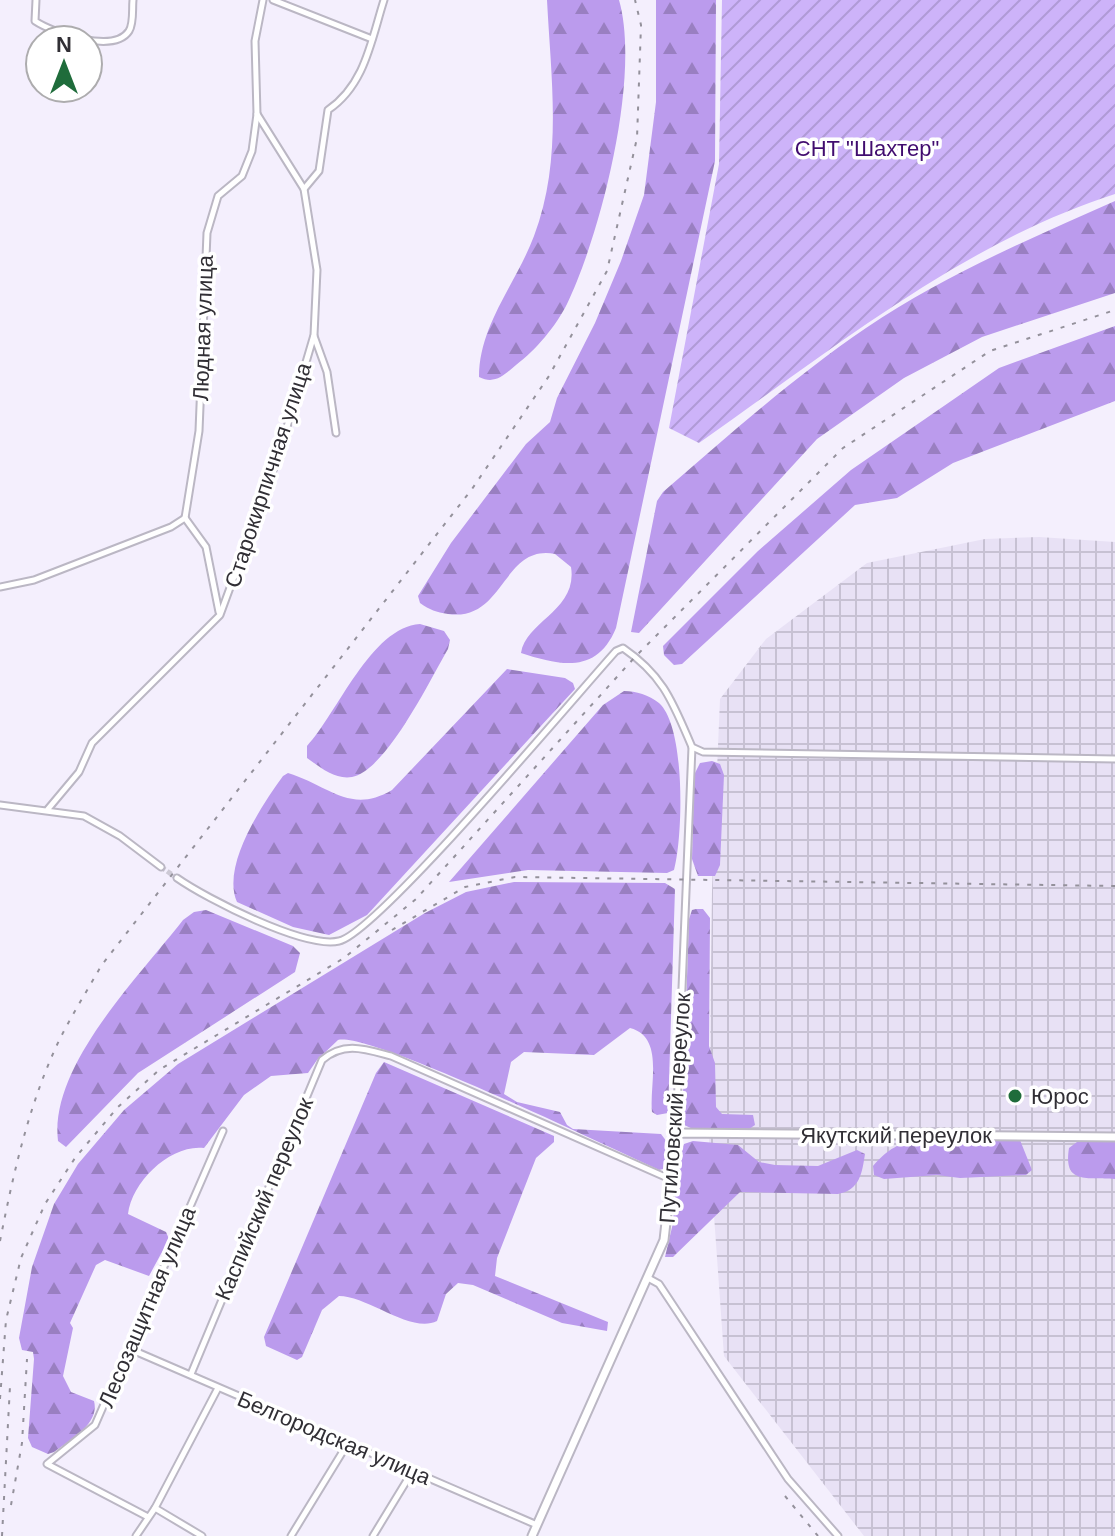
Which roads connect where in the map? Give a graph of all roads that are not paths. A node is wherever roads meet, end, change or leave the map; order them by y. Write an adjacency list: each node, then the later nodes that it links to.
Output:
1 (36, 0): 2 (street)
2 (133, 0)
3 (263, 0): 7 (street)
4 (273, 0): 6 (street)
5 (384, 0): 6 (street)
6 (372, 39): 8 (street)
7 (257, 114): 8 (street, Старокирпичная улица); 11 (street, Людная улица)
8 (304, 189): 9 (street, Старокирпичная улица)
9 (314, 335): 10 (street, Старокирпичная улица); 13 (street, Старокирпичная улица)
10 (336, 433)
11 (185, 518): 12 (street); 13 (street)
12 (0, 587)
13 (220, 615): 17 (street)
14 (692, 747): 15 (street); 19 (street); 21 (street, Путиловский переулок)
15 (1115, 759)
16 (0, 805): 17 (street)
17 (48, 809): 18 (street)
18 (161, 867)
19 (177, 878)
20 (223, 1131): 25 (street, Лесозащитная улица)
21 (676, 1133): 22 (main road, Якутский переулок); 23 (main road, Путиловский переулок)
22 (1115, 1137)
23 (673, 1180): 24 (main road, Путиловский переулок); 26 (street, Каспийский переулок)
24 (648, 1278): 32 (main road, Путиловский переулок); 38 (street)
25 (130, 1349): 26 (street, Белгородская улица); 31 (street, Лесозащитная улица)
26 (191, 1374): 27 (street, Белгородская улица)
27 (218, 1388): 28 (street, Белгородская улица); 30 (street)
28 (348, 1443): 29 (street, Белгородская улица); 35 (street)
29 (413, 1472): 32 (street, Белгородская улица); 36 (street)
30 (155, 1508): 31 (street); 34 (street)
31 (148, 1517): 33 (street)
32 (538, 1525): 37 (main road, Путиловский переулок)
33 (136, 1536)
34 (202, 1536)
35 (291, 1536)
36 (373, 1536)
37 (532, 1536)
38 (838, 1536)

